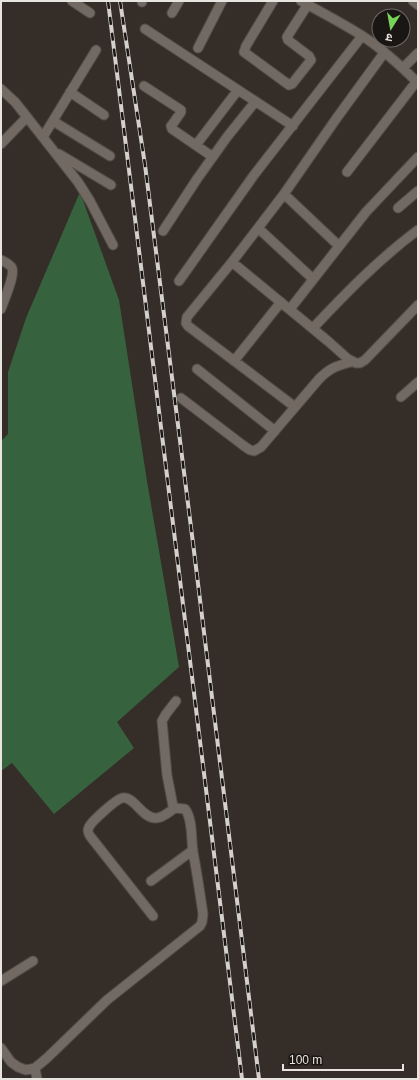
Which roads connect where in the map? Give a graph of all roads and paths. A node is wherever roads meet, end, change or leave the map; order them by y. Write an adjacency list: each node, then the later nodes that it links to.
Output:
1 (72, 1): 8 (street)
2 (179, 1): 9 (street)
3 (222, 1): 12 (street)
4 (273, 1): 6 (street)
5 (413, 1): 7 (street)
6 (304, 3): 11 (street)
7 (418, 5)
8 (90, 13)
9 (172, 13)
10 (145, 29): 20 (street)
11 (362, 36): 14 (street); 26 (street)
12 (198, 48)
13 (96, 50): 21 (street)
14 (384, 53): 16 (street); 37 (street)
15 (418, 53): 16 (street)
16 (403, 68): 17 (street)
17 (417, 83): 34 (street)
18 (144, 86): 29 (street)
19 (1, 89): 24 (street)
20 (238, 90): 22 (street); 29 (street)
21 (70, 92): 23 (street); 25 (street)
22 (255, 102): 26 (street); 32 (street)
23 (104, 115)
24 (27, 117): 27 (street); 28 (street)
25 (53, 120): 27 (street); 31 (street)
26 (293, 126): 47 (street)
27 (43, 137): 30 (street)
28 (1, 144)
29 (196, 145): 32 (street)
30 (55, 152): 35 (street); 42 (street)
31 (110, 156)
32 (213, 157): 41 (street)
33 (418, 157): 43 (street)
34 (347, 172)
35 (111, 185)
36 (418, 191): 38 (street)
37 (284, 194): 39 (street); 43 (street)
38 (398, 208)
39 (258, 228): 45 (street); 46 (street)
40 (418, 230): 52 (street)
41 (163, 231)
42 (113, 245)
43 (339, 246): 46 (street)
44 (1, 260): 50 (street)
45 (232, 262): 48 (street); 53 (street)
46 (313, 279): 51 (street)
47 (179, 281)
48 (281, 302): 51 (street); 53 (street)
49 (418, 305): 54 (street)
50 (1, 309)
51 (290, 309): 52 (street)
52 (313, 328): 54 (street)
53 (234, 361): 59 (street)
54 (351, 362): 59 (street)
55 (197, 369): 60 (street)
56 (418, 382): 57 (street)
57 (401, 397)
58 (181, 398): 60 (street)
59 (295, 407): 60 (street)
60 (275, 431)
61 (176, 701): 62 (street)
62 (175, 808): 63 (street); 65 (street)
63 (193, 850): 64 (street); 69 (street)
64 (151, 881)
65 (153, 916)
66 (33, 961): 67 (street)
67 (1, 981)
68 (1, 1048): 69 (street)
69 (35, 1068): 70 (street)
70 (37, 1079)

